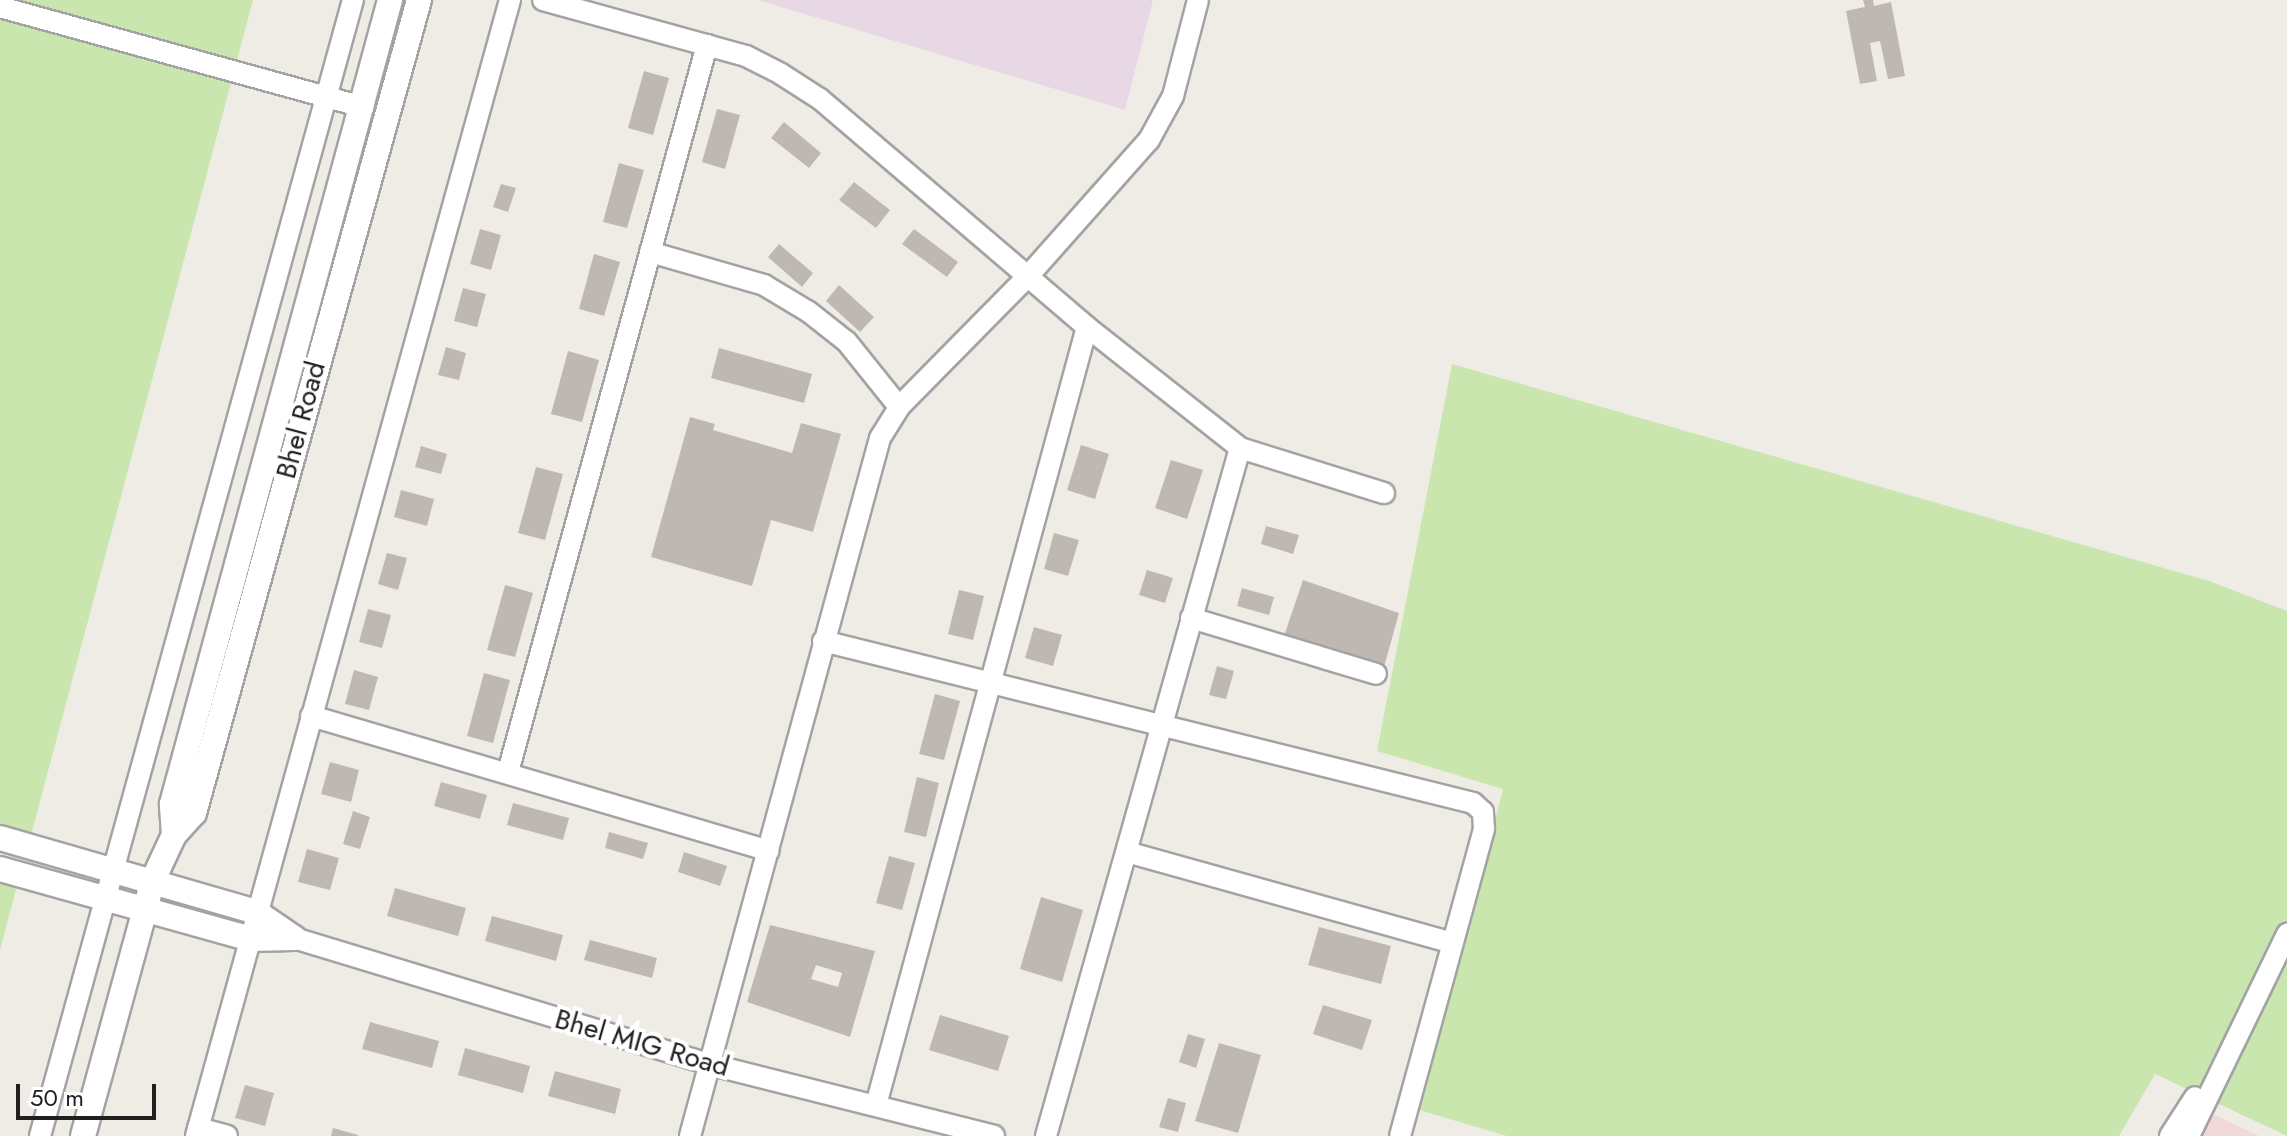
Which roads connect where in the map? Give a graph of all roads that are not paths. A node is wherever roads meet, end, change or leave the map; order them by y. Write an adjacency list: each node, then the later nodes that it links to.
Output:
1 (353, 0): 9 (street)
2 (390, 0): 10 (street, Bhel Road)
3 (419, 0): 24 (street, Bhel Road)
4 (510, 0): 21 (street)
5 (543, 0): 8 (street)
6 (1198, 0): 12 (street)
7 (0, 7): 9 (street)
8 (707, 45): 11 (street); 12 (street)
9 (326, 99): 10 (street); 28 (street)
10 (363, 107): 24 (street, Bhel Road)
11 (650, 252): 14 (street); 23 (street)
12 (1029, 275): 13 (street); 14 (street)
13 (1087, 327): 15 (street); 20 (street)
14 (899, 407): 18 (street)
15 (1240, 448): 16 (street); 17 (street)
16 (1384, 493)
17 (1191, 618): 19 (street); 22 (street)
18 (823, 641): 20 (street); 26 (street)
19 (1376, 674)
20 (989, 683): 22 (street); 40 (street)
21 (311, 716): 23 (street); 33 (street)
22 (1161, 724): 27 (street); 37 (street)
23 (508, 772): 26 (street)
24 (174, 835): 30 (street, Bhel Road)
25 (0, 838): 28 (street, Bhel MIG Road)
26 (769, 851): 39 (street)
27 (1127, 852): 37 (street); 47 (street)
28 (114, 868): 30 (street, Bhel MIG Road); 31 (street)
29 (0, 869): 31 (street, Bhel MIG Road)
30 (153, 880): 32 (street, Bhel Road); 33 (street, Bhel MIG Road)
31 (105, 898): 32 (street, Bhel MIG Road); 42 (street)
32 (143, 912): 36 (street, Bhel MIG Road); 43 (street, Bhel Road)
33 (256, 912): 35 (street, Bhel MIG Road); 36 (street)
34 (2287, 934): 38 (street)
35 (294, 938): 36 (street, Bhel MIG Road); 39 (street, Bhel MIG Road)
36 (250, 939): 41 (street)
37 (1453, 943): 48 (street)
38 (2226, 1051): 49 (street); 50 (street)
39 (708, 1064): 40 (street, Bhel MIG Road); 45 (street)
40 (876, 1105): 46 (street, Bhel MIG Road)
41 (197, 1132): 44 (street)
42 (40, 1136)
43 (83, 1136)
44 (227, 1136)
45 (690, 1136)
46 (994, 1136)
47 (1046, 1136)
48 (1400, 1136)
49 (2170, 1136)
50 (2189, 1136)

